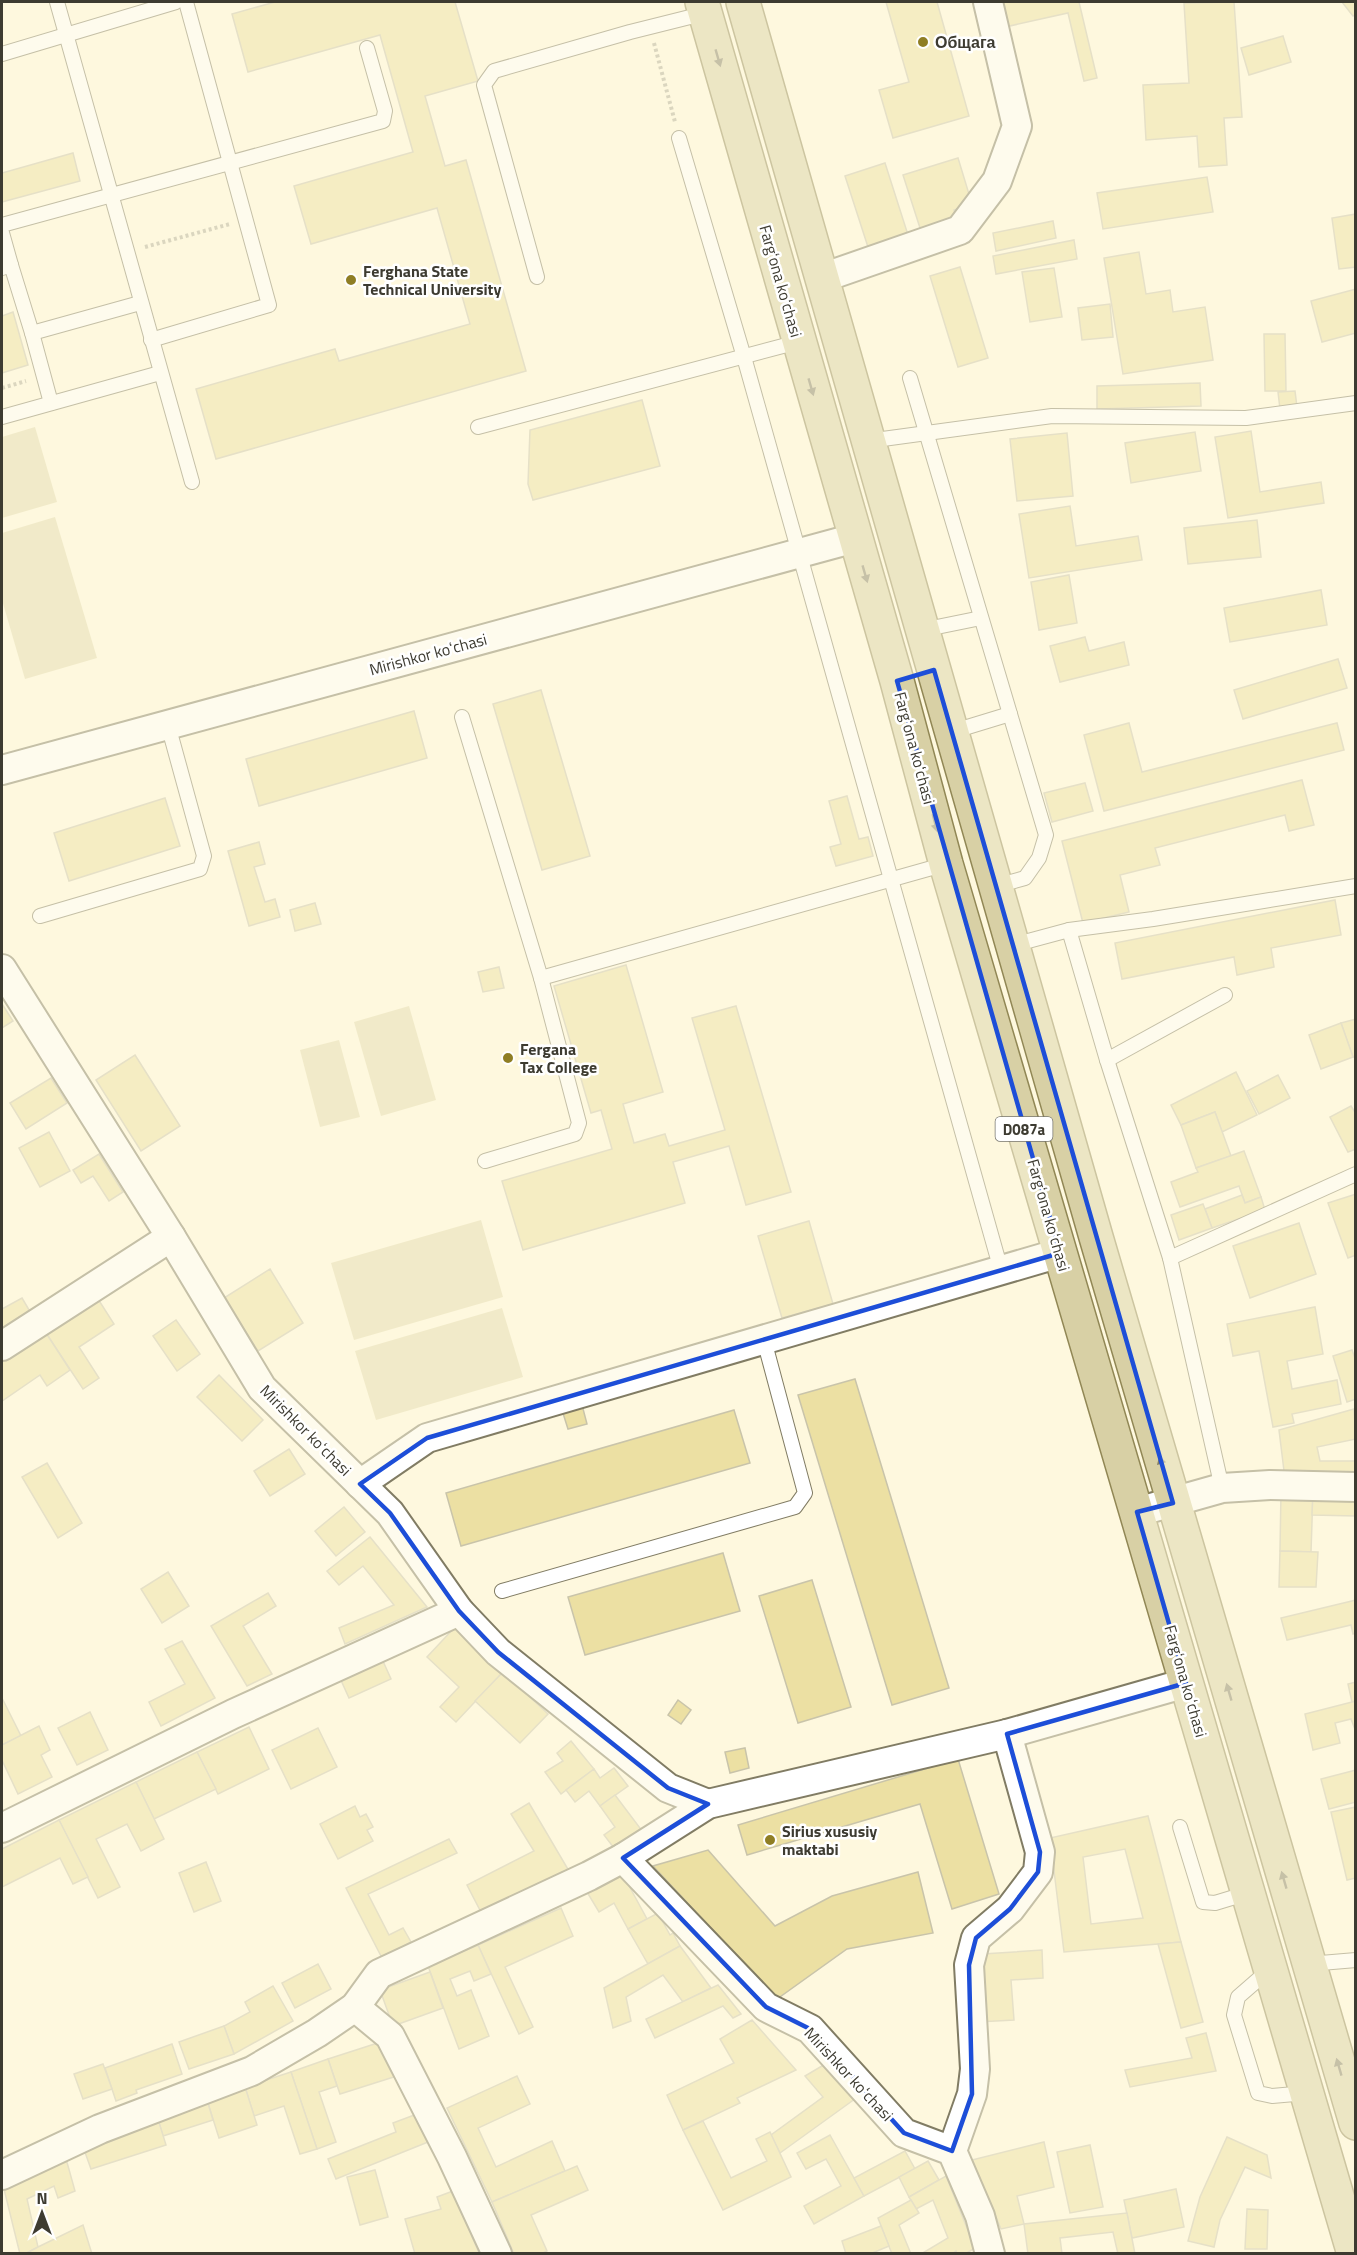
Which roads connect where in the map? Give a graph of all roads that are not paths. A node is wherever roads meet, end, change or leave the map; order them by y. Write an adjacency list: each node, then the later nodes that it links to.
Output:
1 (57, 2): 7 (lane)
2 (176, 2): 7 (lane)
3 (186, 2): 11 (lane)
4 (743, 2): 17 (main road, D087a)
5 (988, 2): 17 (street)
6 (704, 7): 16 (lane); 21 (main road, Fargʻona koʻchasi / D087a, one-way to 21)
7 (67, 35): 9 (lane); 12 (lane)
8 (366, 48): 11 (lane)
9 (2, 54)
10 (679, 138): 22 (lane)
11 (230, 163): 12 (lane); 20 (lane)
12 (111, 195): 13 (lane); 18 (lane)
13 (2, 225)
14 (2, 232): 15 (lane)
15 (6, 267): 19 (lane)
16 (537, 277)
17 (822, 278): 30 (main road, D087a)
18 (140, 303): 19 (lane); 20 (lane)
19 (32, 333): 25 (lane)
20 (151, 340): 23 (lane)
21 (798, 342): 22 (lane); 32 (main road, Fargʻona koʻchasi / D087a, one-way to 32)
22 (744, 357): 28 (lane); 33 (lane)
23 (160, 373): 25 (lane); 31 (lane)
24 (910, 378): 29 (lane)
25 (51, 403): 27 (lane)
26 (1356, 403): 29 (lane)
27 (2, 417)
28 (478, 427)
29 (925, 433): 30 (lane); 34 (lane)
30 (868, 441): 35 (main road, D087a)
31 (192, 482)
32 (855, 538): 33 (street, Mirishkor koʻchasi); 37 (main road, Fargʻona koʻchasi / D087a, one-way to 37)
33 (800, 554): 40 (street, Mirishkor koʻchasi); 44 (lane)
34 (981, 618): 35 (lane); 38 (lane)
35 (922, 630): 36 (main road, D087a)
36 (934, 670): 37 (main road); 41 (main road, D087a)
37 (897, 681): 43 (main road, Fargʻona koʻchasi / D087a, one-way to 43)
38 (1010, 714): 41 (lane); 45 (lane)
39 (462, 717): 51 (lane)
40 (168, 725): 42 (street, Mirishkor koʻchasi); 47 (lane)
41 (951, 732): 45 (main road, D087a)
42 (2, 770)
43 (946, 864): 44 (lane); 57 (main road, Fargʻona koʻchasi / D087a)
44 (891, 879): 51 (lane); 59 (lane)
45 (996, 886): 49 (main road, D087a)
46 (1356, 886): 48 (lane)
47 (40, 916)
48 (1069, 930): 49 (lane); 53 (lane)
49 (1012, 945): 65 (main road, D087a, one-way to 49)
50 (2, 969): 56 (street, Mirishkor koʻchasi)
51 (541, 978): 54 (lane)
52 (1225, 995): 53 (lane)
53 (1107, 1060): 58 (lane)
54 (485, 1161)
55 (1356, 1174): 58 (lane)
56 (171, 1237): 61 (street); 62 (street, Mirishkor koʻchasi)
57 (1060, 1253): 59 (street); 66 (main road, Fargʻona koʻchasi / D087a)
58 (1170, 1258): 64 (lane)
59 (1001, 1270): 60 (street)
60 (764, 1340): 62 (street); 67 (lane)
61 (2, 1346)
62 (360, 1484): 68 (street, Mirishkor koʻchasi)
63 (1356, 1487): 64 (street)
64 (1222, 1488): 65 (street)
65 (1173, 1503): 66 (street); 77 (main road, D087a, one-way to 65)
66 (1137, 1512): 69 (main road, Fargʻona koʻchasi / D087a)
67 (502, 1592)
68 (459, 1611): 71 (street, Mirishkor koʻchasi); 73 (street)
69 (1186, 1683): 70 (street); 75 (main road, Fargʻona koʻchasi / D087a)
70 (1007, 1734): 71 (street); 82 (street)
71 (708, 1804): 74 (street)
72 (1180, 1827): 75 (lane)
73 (2, 1828)
74 (623, 1858): 79 (street); 82 (street, Mirishkor koʻchasi)
75 (1248, 1893): 78 (main road, Fargʻona koʻchasi / D087a)
76 (1356, 1960): 77 (lane)
77 (1309, 1964): 81 (main road, D087a, one-way to 77)
78 (1270, 1969): 80 (main road, Fargʻona koʻchasi / D087a); 80 (lane)
79 (355, 2007): 83 (street); 84 (street)
80 (1306, 2093): 86 (main road, Fargʻona koʻchasi / D087a)
81 (1356, 2123)
82 (952, 2151): 85 (street)
83 (2, 2175)
84 (497, 2253)
85 (990, 2253)
86 (1354, 2253)

